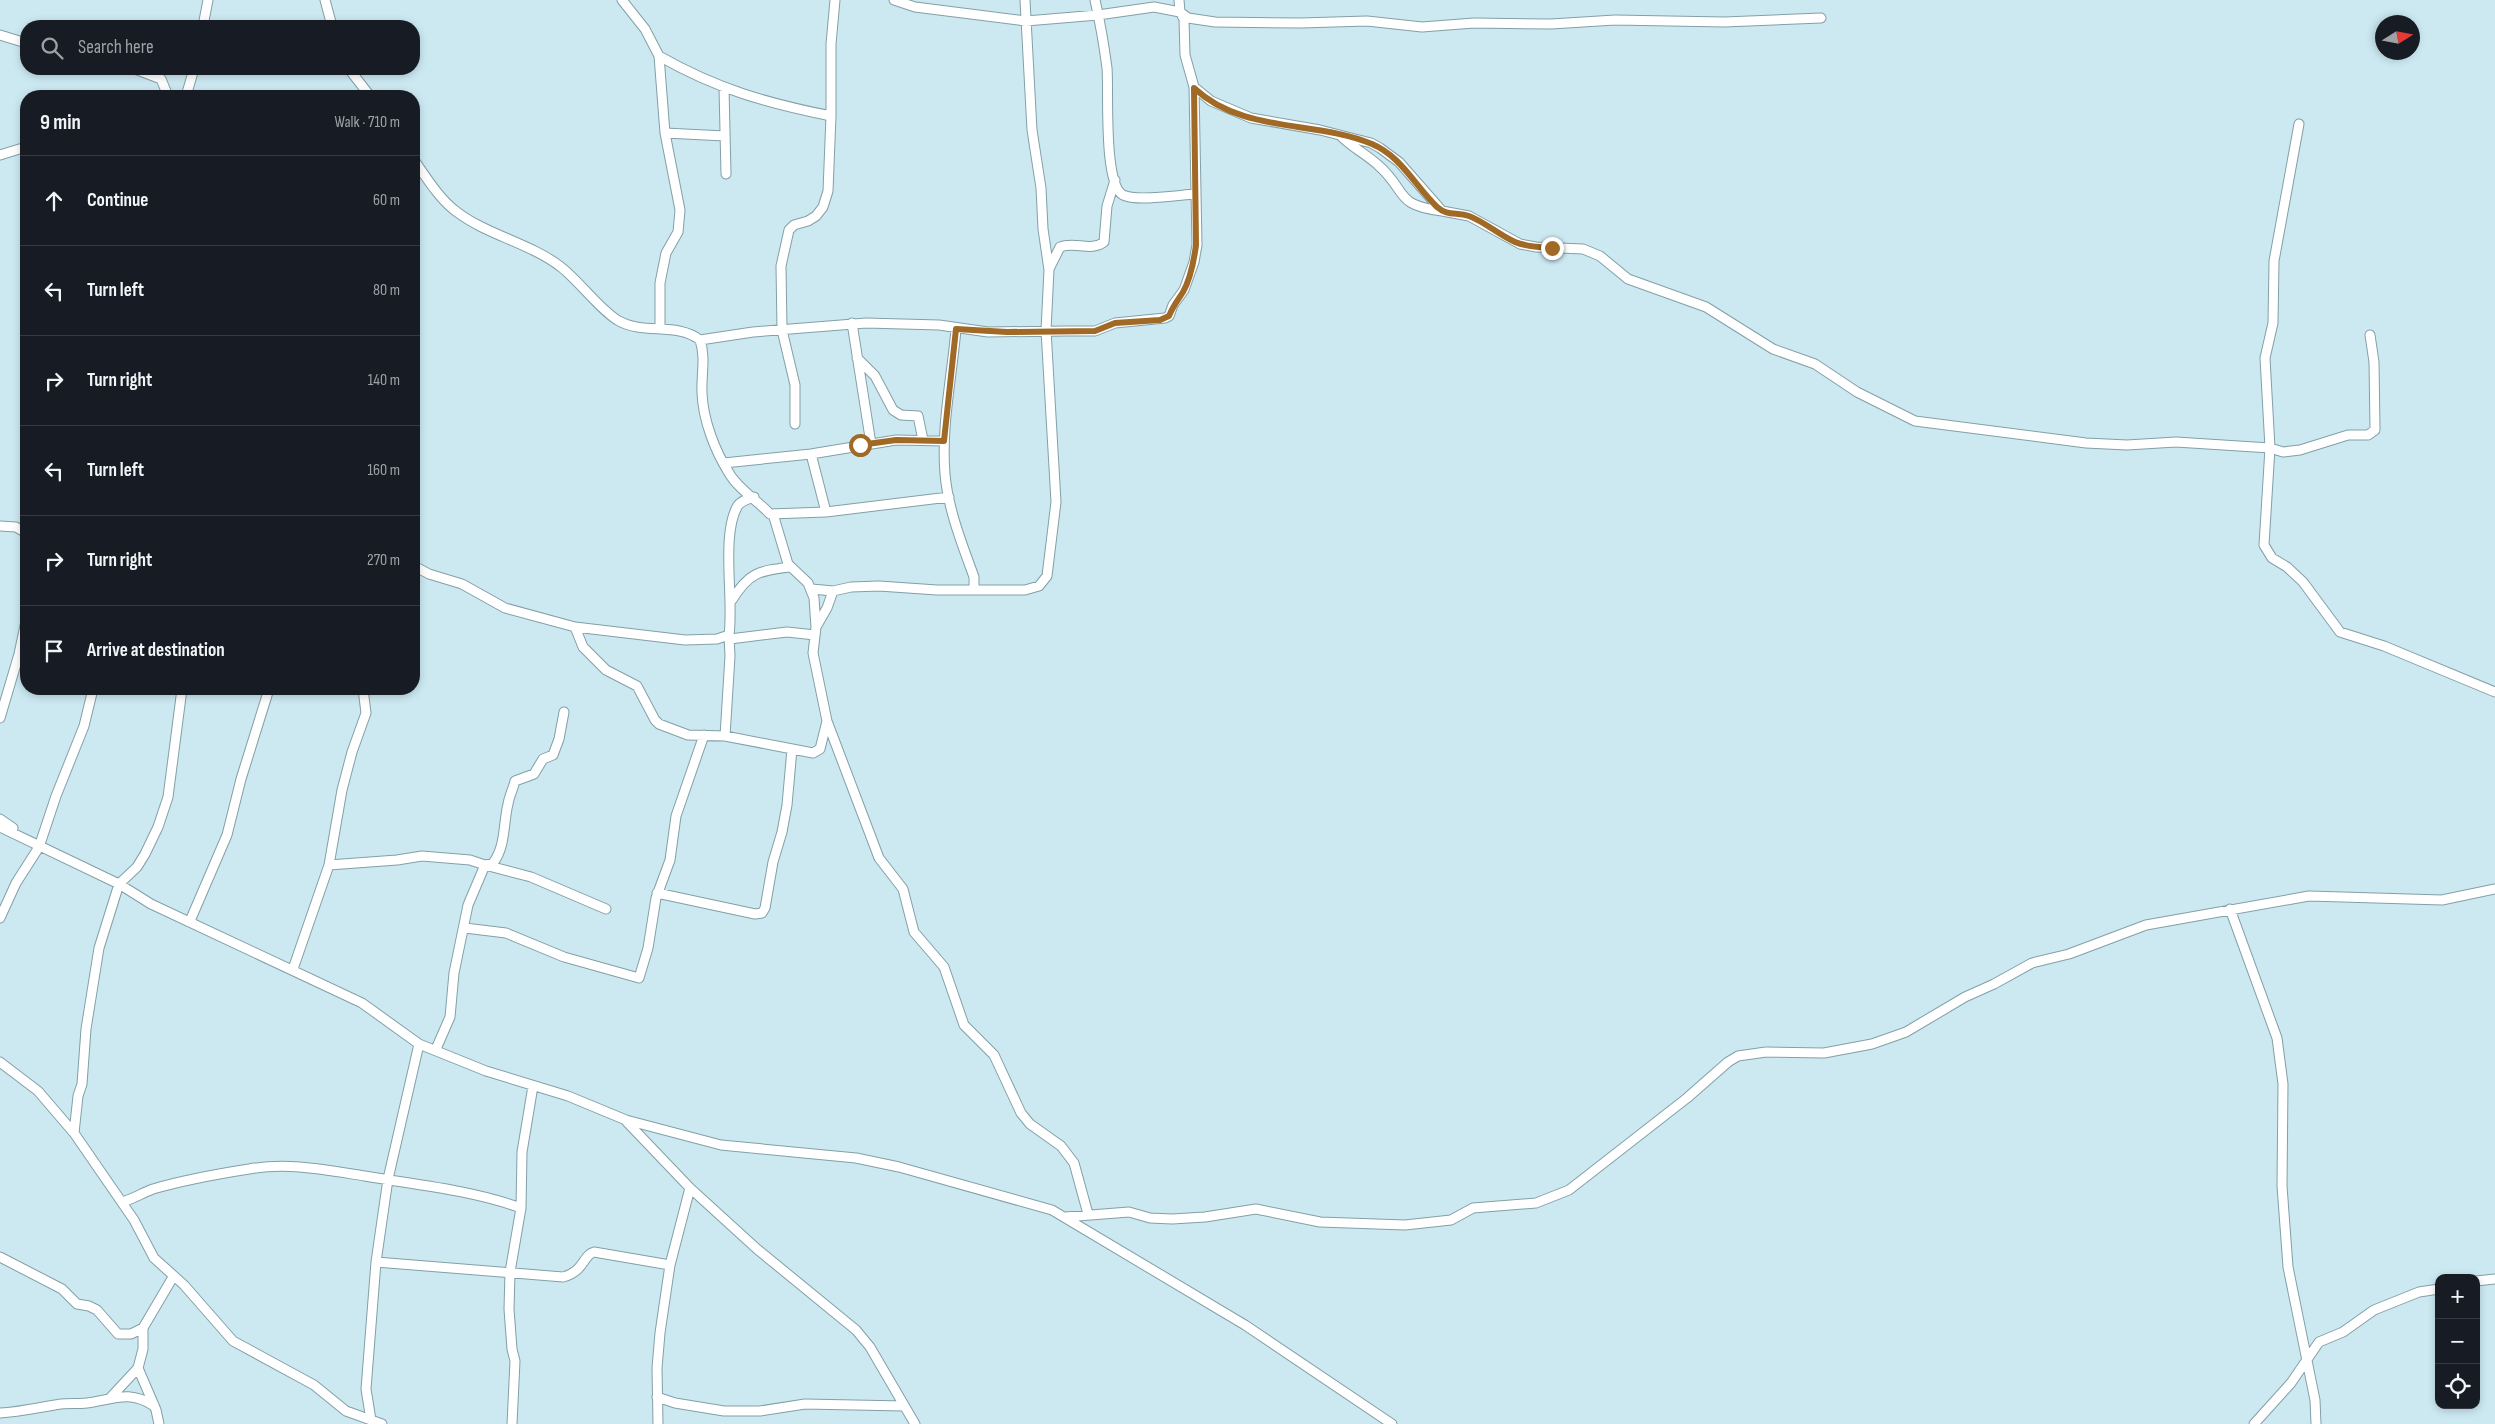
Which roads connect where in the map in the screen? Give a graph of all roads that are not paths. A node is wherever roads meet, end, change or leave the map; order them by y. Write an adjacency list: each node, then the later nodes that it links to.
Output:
1 (208, 0): 13 (street)
2 (325, 0): 14 (street)
3 (622, 0): 18 (street)
4 (835, 0): 27 (street)
5 (894, 0): 9 (street)
6 (1025, 0): 15 (street)
7 (1096, 0): 11 (street)
8 (1179, 0): 10 (street)
9 (914, 3): 15 (street)
10 (1180, 12): 11 (street); 12 (street); 23 (street)
11 (1098, 16): 15 (street); 36 (street)
12 (1821, 18)
13 (204, 20)
14 (330, 20)
15 (1026, 21): 39 (street)
16 (0, 35): 17 (street)
17 (20, 41)
18 (659, 56): 22 (street); 29 (street)
19 (150, 75): 24 (street)
20 (192, 75): 25 (street)
21 (354, 75): 26 (street)
22 (724, 88): 27 (street); 30 (street)
23 (1194, 88): 31 (street); 37 (street)
24 (165, 90)
25 (188, 90)
26 (365, 90)
27 (831, 116): 43 (street)
28 (2299, 124): 52 (street)
29 (665, 133): 30 (street); 41 (street)
30 (725, 136): 35 (street)
31 (1341, 136): 38 (street); 38 (street)
32 (20, 149): 33 (street)
33 (0, 155)
34 (420, 167): 41 (street)
35 (726, 174)
36 (1115, 180): 37 (street); 39 (street)
37 (1195, 194): 44 (street)
38 (1442, 211): 52 (street)
39 (1049, 270): 44 (street)
40 (852, 324): 42 (street); 43 (street); 47 (street)
41 (660, 328): 46 (street)
42 (956, 329): 44 (street); 50 (street)
43 (782, 330): 46 (street); 48 (street)
44 (1046, 330): 64 (street)
45 (2370, 335): 52 (street)
46 (700, 340): 54 (street)
47 (857, 358): 49 (street); 51 (street)
48 (795, 424)
49 (923, 440): 50 (street); 51 (street)
50 (944, 441): 56 (street)
51 (871, 444): 53 (street)
52 (2270, 448): 71 (street)
53 (811, 454): 54 (street); 57 (street)
54 (724, 463): 55 (street)
55 (754, 497): 58 (street); 66 (street)
56 (948, 497): 57 (street); 64 (street)
57 (826, 512): 58 (street)
58 (770, 514): 61 (street)
59 (0, 526): 60 (street)
60 (20, 529)
61 (790, 567): 63 (street); 66 (street)
62 (420, 569): 67 (street)
63 (812, 589): 65 (street); 68 (street)
64 (974, 590): 65 (street)
65 (833, 591): 68 (street)
66 (732, 600): 69 (street)
67 (575, 627): 69 (street); 79 (street)
68 (815, 631): 69 (street); 78 (street)
69 (730, 637): 80 (street)
70 (20, 649): 77 (street)
71 (2495, 692)
72 (92, 695): 84 (street)
73 (181, 695): 87 (street)
74 (268, 695): 93 (street)
75 (364, 695): 86 (street)
76 (564, 712): 85 (street)
77 (0, 718)
78 (827, 720): 81 (street); 106 (street)
79 (704, 735): 80 (street); 89 (street)
80 (725, 736): 81 (street)
81 (792, 749): 89 (street)
82 (0, 819): 84 (street)
83 (0, 827): 84 (street)
84 (35, 844): 87 (street); 92 (street)
85 (482, 863): 86 (street); 90 (street); 94 (street)
86 (330, 865): 95 (street)
87 (119, 884): 93 (street); 101 (street)
88 (2495, 889): 91 (street)
89 (657, 893): 94 (street)
90 (606, 909)
91 (2230, 910): 106 (street); 117 (street)
92 (0, 918)
93 (190, 921): 95 (street)
94 (465, 928): 97 (street)
95 (292, 969): 96 (street)
96 (419, 1044): 97 (street); 102 (street)
97 (436, 1049): 99 (street)
98 (0, 1062): 101 (street)
99 (533, 1086): 100 (street); 105 (street)
100 (626, 1120): 103 (street); 107 (street)
101 (74, 1133): 104 (street)
102 (388, 1180): 104 (street); 105 (street); 109 (street)
103 (690, 1188): 110 (street); 122 (street)
104 (122, 1202): 112 (street)
105 (521, 1208): 111 (street)
106 (1088, 1214): 107 (street)
107 (1064, 1217): 130 (street)
108 (0, 1256): 116 (street)
109 (376, 1262): 111 (street); 124 (street)
110 (670, 1265): 111 (street); 120 (street)
111 (510, 1272): 127 (street)
112 (173, 1277): 116 (street); 124 (street)
113 (2495, 1279): 114 (street)
114 (2480, 1281)
115 (2435, 1290): 117 (street)
116 (143, 1328): 118 (street)
117 (2305, 1361): 131 (street); 132 (street)
118 (138, 1368): 119 (street); 121 (street)
119 (111, 1397): 121 (street); 123 (street)
120 (657, 1397): 122 (street); 128 (street)
121 (154, 1406): 125 (street)
122 (904, 1406): 129 (street)
123 (0, 1412)
124 (371, 1420): 126 (street)
125 (159, 1424)
126 (382, 1424)
127 (512, 1424)
128 (658, 1424)
129 (915, 1424)
130 (1392, 1424)
131 (2254, 1424)
132 (2316, 1424)

